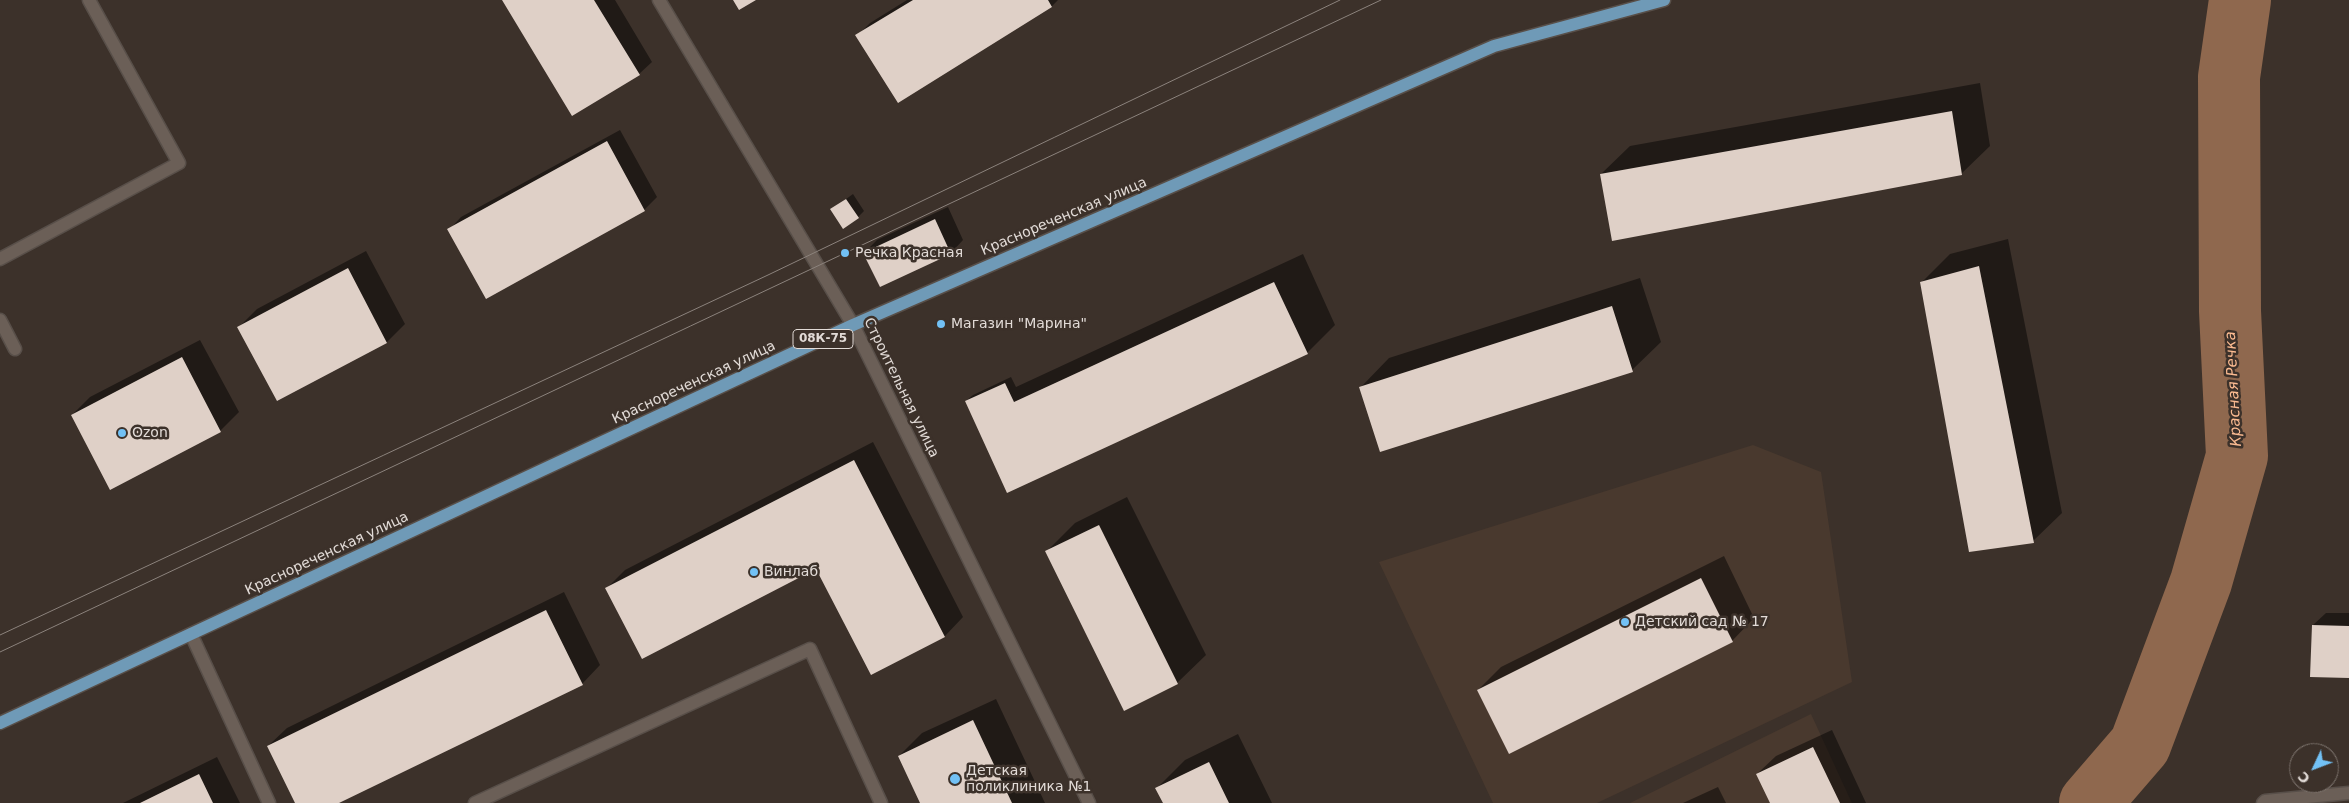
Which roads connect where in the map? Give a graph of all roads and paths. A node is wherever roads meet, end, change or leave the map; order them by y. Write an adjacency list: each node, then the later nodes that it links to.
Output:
1 (89, 0): 4 (street)
2 (659, 0): 6 (street, Строительная улица)
3 (1664, 0): 6 (main road, Краснореченская улица / 08К-75)
4 (0, 259)
5 (0, 320): 7 (street)
6 (854, 325): 8 (main road, Краснореченская улица / 08К-75); 14 (street, Строительная улица)
7 (15, 349)
8 (191, 634): 9 (main road, Краснореченская улица / 08К-75); 11 (street)
9 (0, 724)
10 (2349, 794): 15 (street)
11 (269, 803)
12 (475, 803): 13 (street)
13 (881, 803)
14 (1090, 803)
15 (2263, 803)

